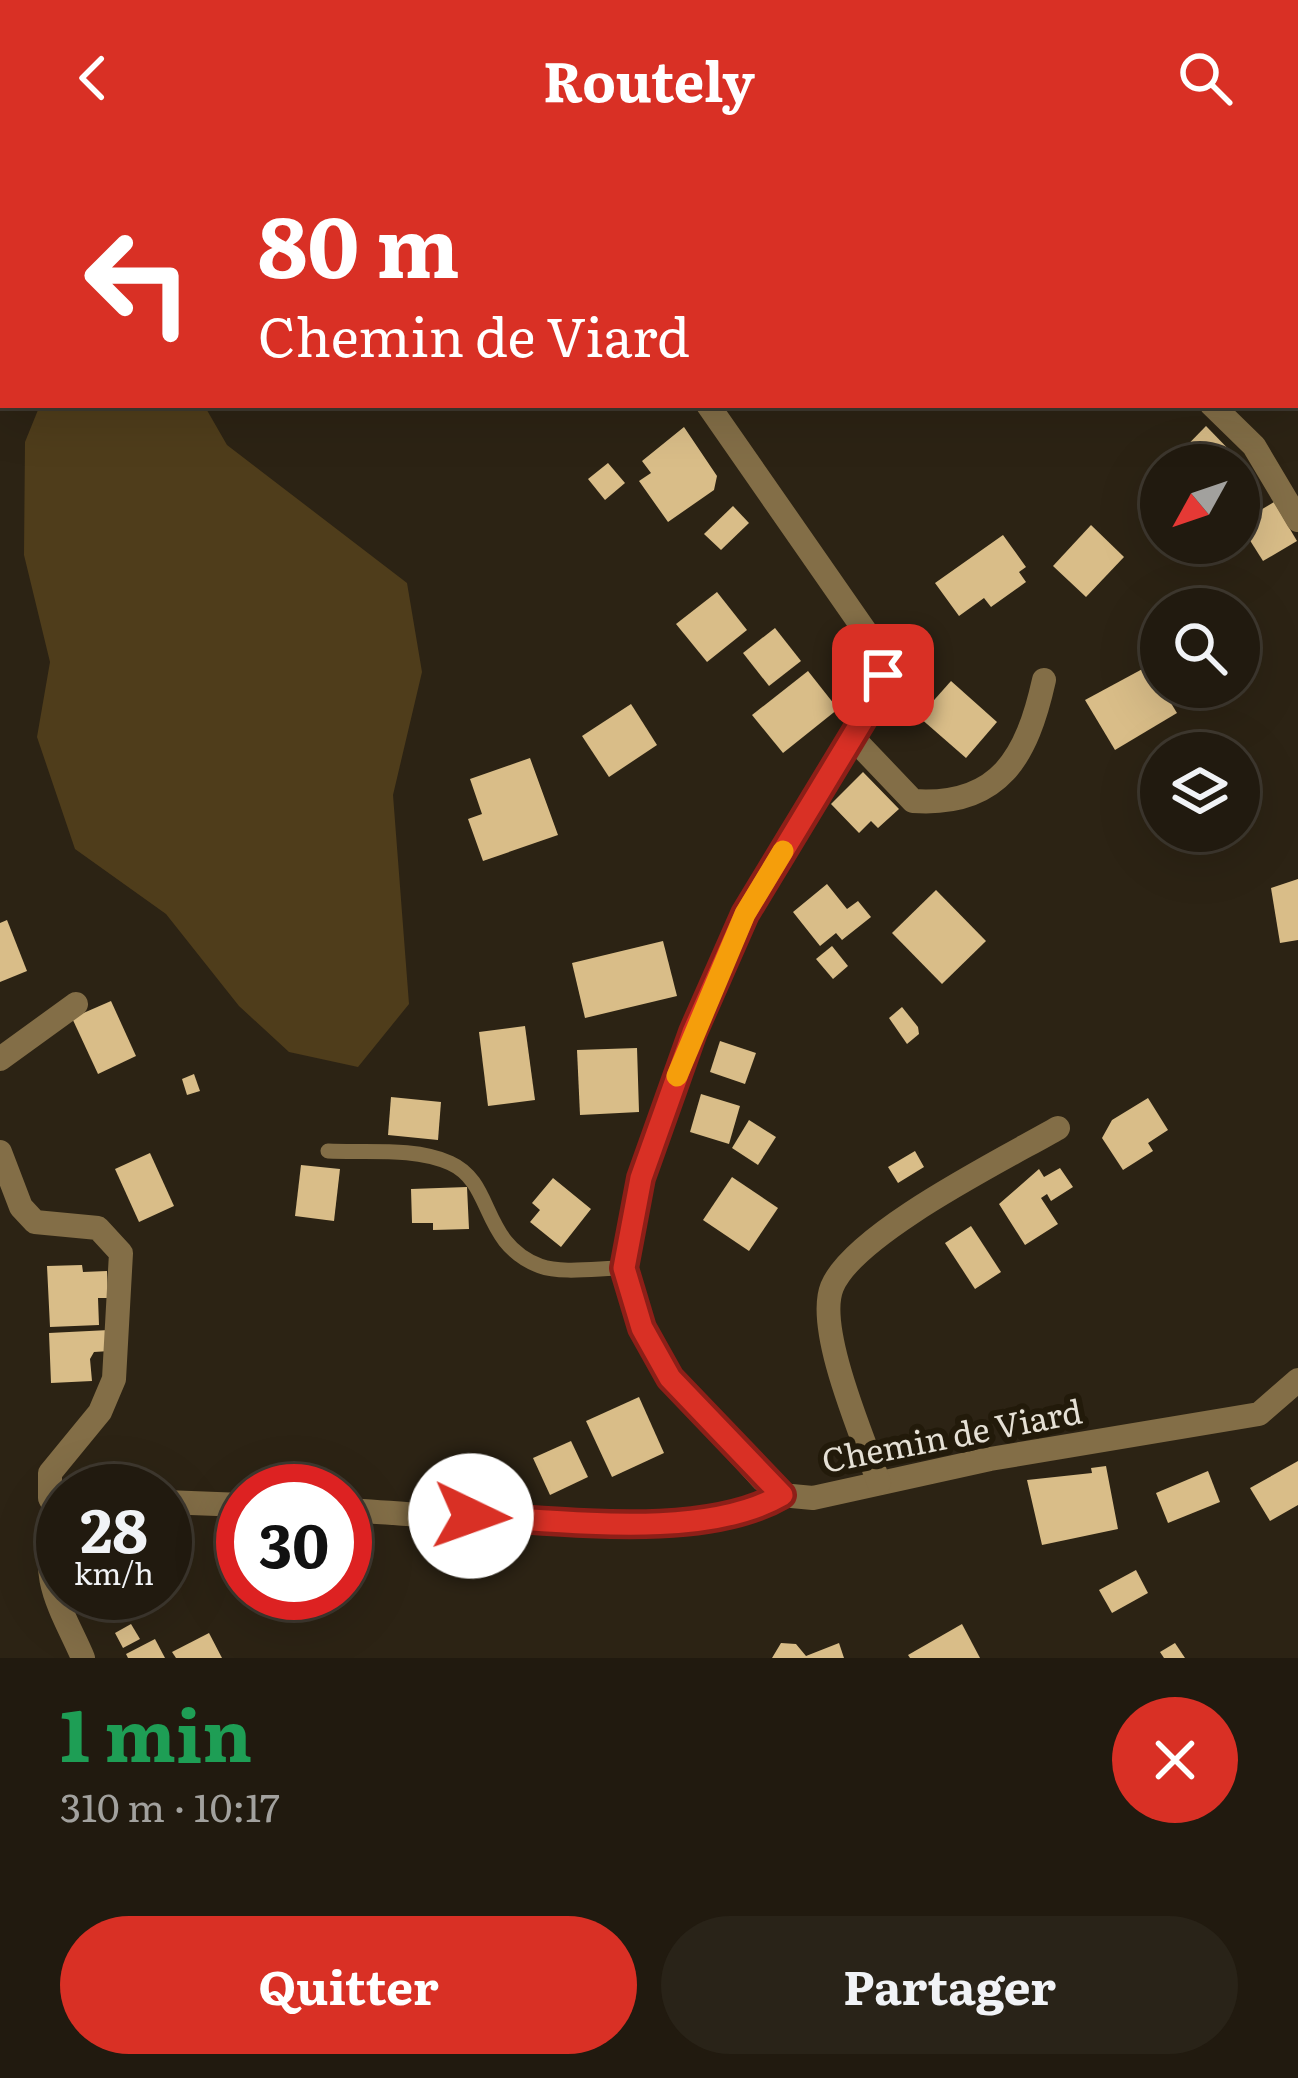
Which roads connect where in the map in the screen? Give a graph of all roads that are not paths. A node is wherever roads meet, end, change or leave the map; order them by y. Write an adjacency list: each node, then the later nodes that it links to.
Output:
1 (710, 408): 5 (street, Chemin de Viard)
2 (1215, 408): 3 (street)
3 (1298, 520)
4 (1044, 680): 5 (street)
5 (852, 737): 11 (street, Chemin de Viard)
6 (76, 1004): 7 (street)
7 (0, 1059)
8 (1058, 1128): 14 (street)
9 (0, 1151): 13 (street)
10 (328, 1151): 11 (lane)
11 (624, 1268): 15 (street, Chemin de Viard)
12 (1298, 1380): 14 (street, Chemin de Viard)
13 (57, 1464)
14 (879, 1483): 15 (street, Chemin de Viard)
15 (782, 1495): 16 (street)
16 (372, 1511)
17 (66, 1620): 18 (street)
18 (82, 1658)

